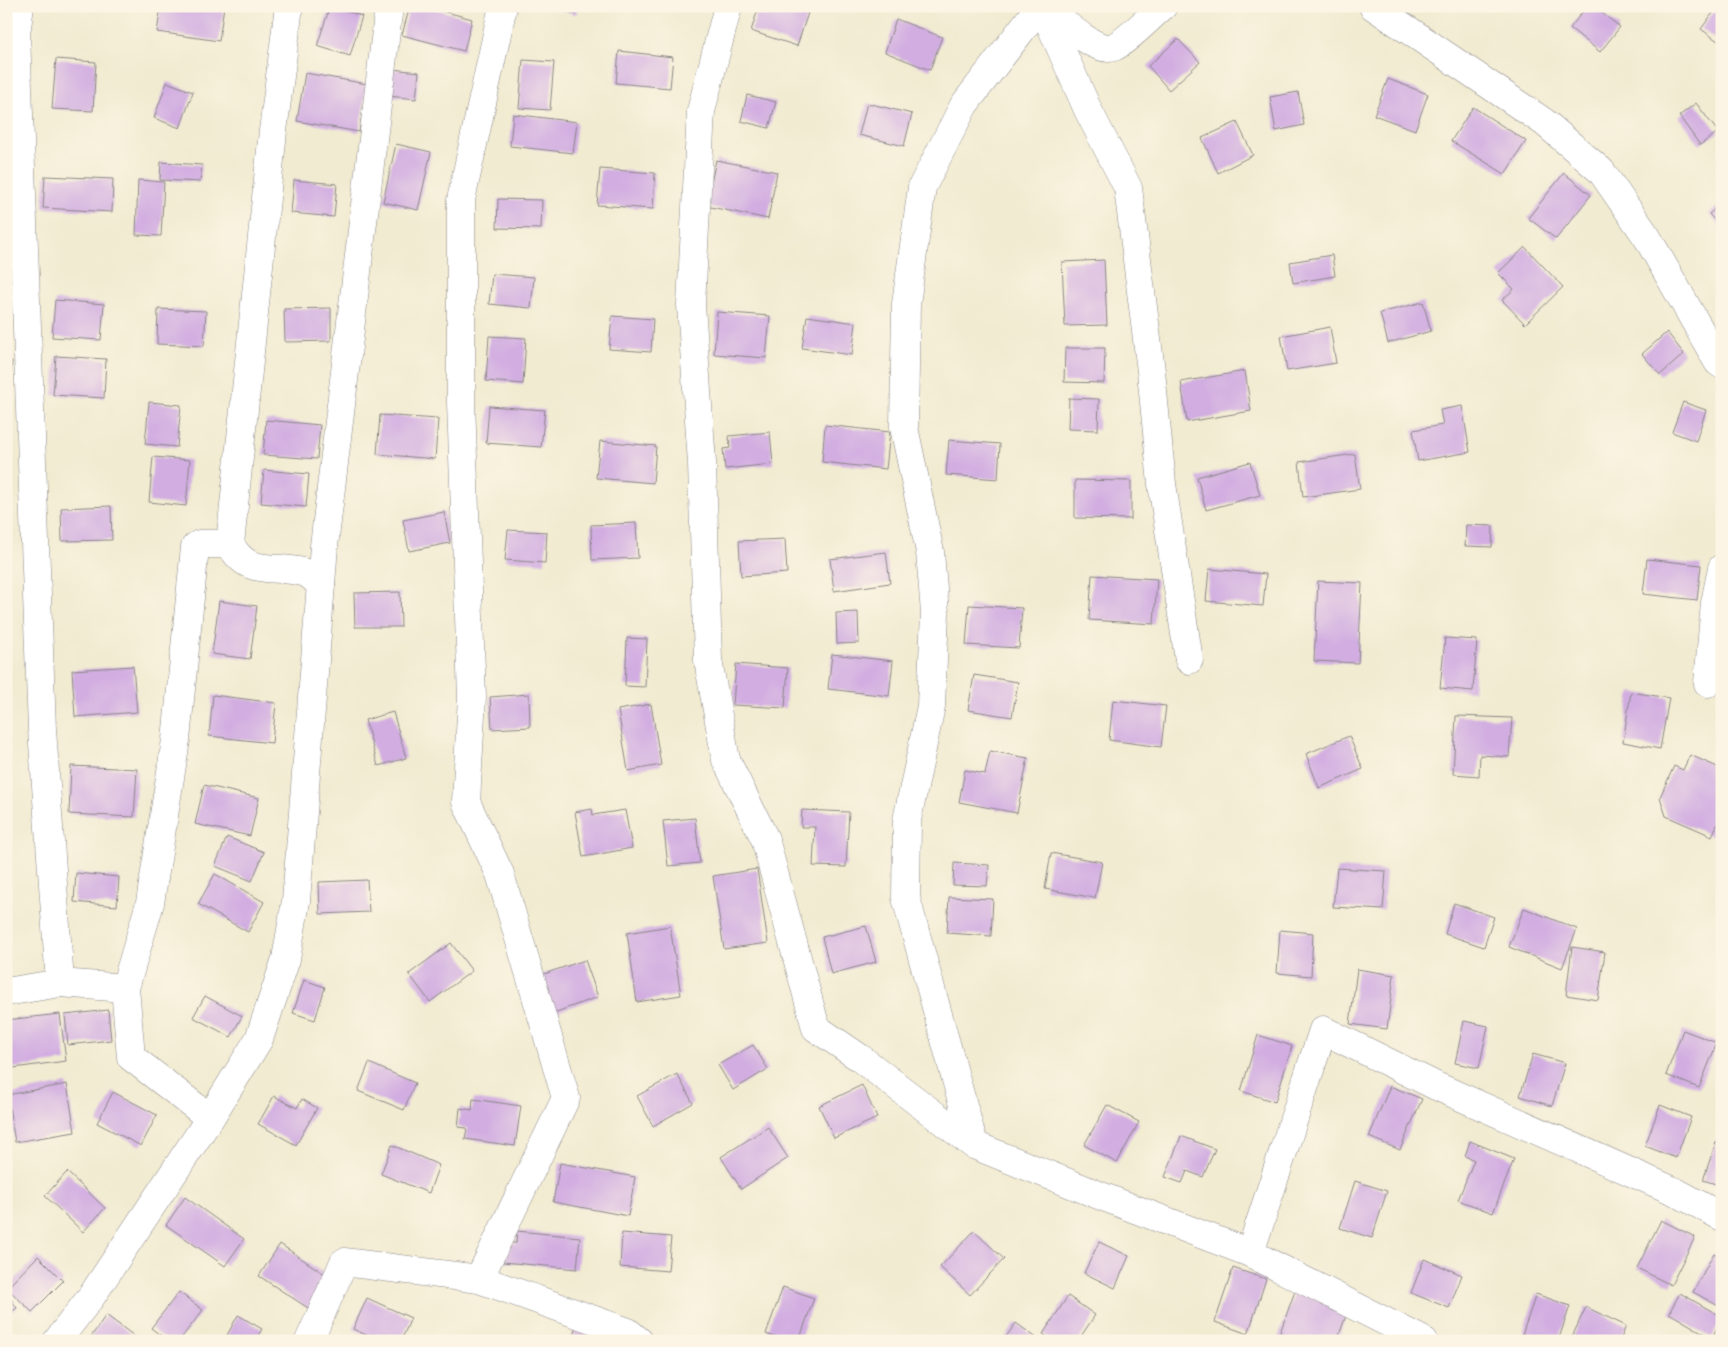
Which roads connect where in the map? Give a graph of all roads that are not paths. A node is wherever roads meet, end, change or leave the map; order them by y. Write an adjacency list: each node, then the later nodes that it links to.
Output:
1 (20, 6): 16 (street)
2 (289, 6): 10 (street)
3 (389, 6): 12 (street)
4 (503, 6): 23 (street)
5 (728, 6): 20 (street)
6 (1042, 6): 7 (street); 14 (street); 20 (street)
7 (1163, 6)
8 (1373, 6): 9 (street)
9 (1722, 364)
10 (230, 544): 12 (street); 17 (street)
11 (1722, 568): 13 (street)
12 (321, 585): 19 (street)
13 (1718, 604): 15 (street)
14 (1189, 660)
15 (1708, 683)
16 (60, 983): 17 (street); 18 (street)
17 (125, 988): 19 (street)
18 (6, 992)
19 (210, 1118): 25 (street)
20 (974, 1145): 22 (street)
21 (1722, 1217): 22 (street)
22 (1250, 1253): 24 (street)
23 (479, 1279): 26 (street); 27 (street)
24 (1422, 1340)
25 (57, 1341)
26 (309, 1341)
27 (638, 1341)

